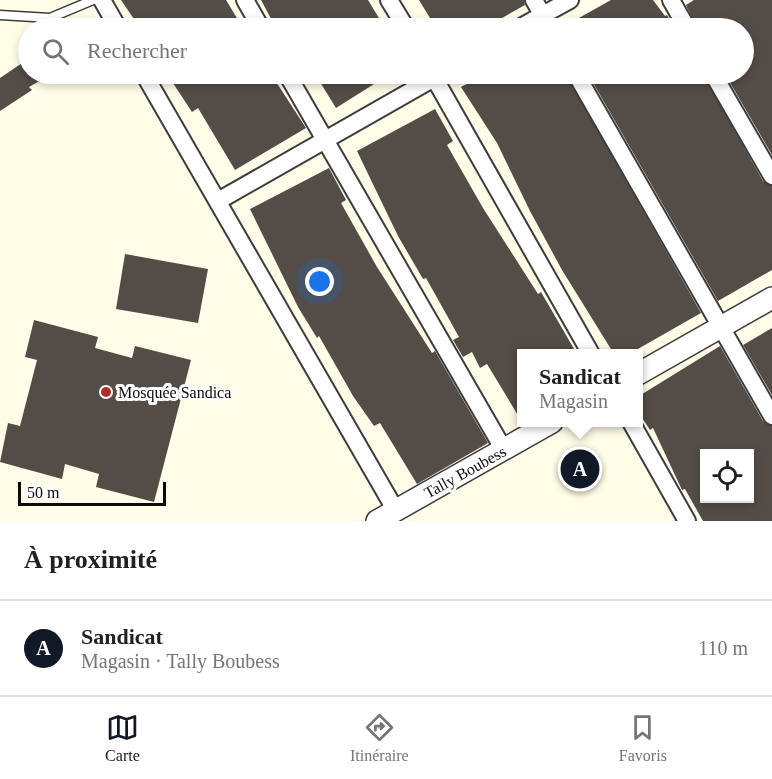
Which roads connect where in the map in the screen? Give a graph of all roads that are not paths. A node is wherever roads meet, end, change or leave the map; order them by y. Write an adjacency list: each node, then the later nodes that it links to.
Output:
1 (93, 0): 8 (lane)
2 (102, 0): 9 (street)
3 (245, 0): 10 (street)
4 (390, 0): 11 (street)
5 (534, 0): 12 (street)
6 (570, 0): 13 (street)
7 (671, 0): 14 (street)
8 (0, 15)
9 (112, 18)
10 (255, 18)
11 (400, 18)
12 (544, 18)
13 (550, 18)
14 (681, 18)
15 (150, 84): 23 (street)
16 (293, 84): 21 (street)
17 (420, 84): 21 (street)
18 (440, 84): 26 (street)
19 (582, 84): 25 (street)
20 (719, 84): 22 (street)
21 (325, 140): 23 (street); 31 (street)
22 (772, 176)
23 (218, 201): 32 (street)
24 (772, 298): 25 (street)
25 (721, 327): 27 (street); 28 (street)
26 (588, 349)
27 (643, 372)
28 (772, 416)
29 (545, 427): 31 (street, Tally Boubess)
30 (633, 427): 34 (street)
31 (504, 450): 32 (street, Tally Boubess)
32 (396, 511): 33 (street, Tally Boubess)
33 (377, 521)
34 (687, 521)

